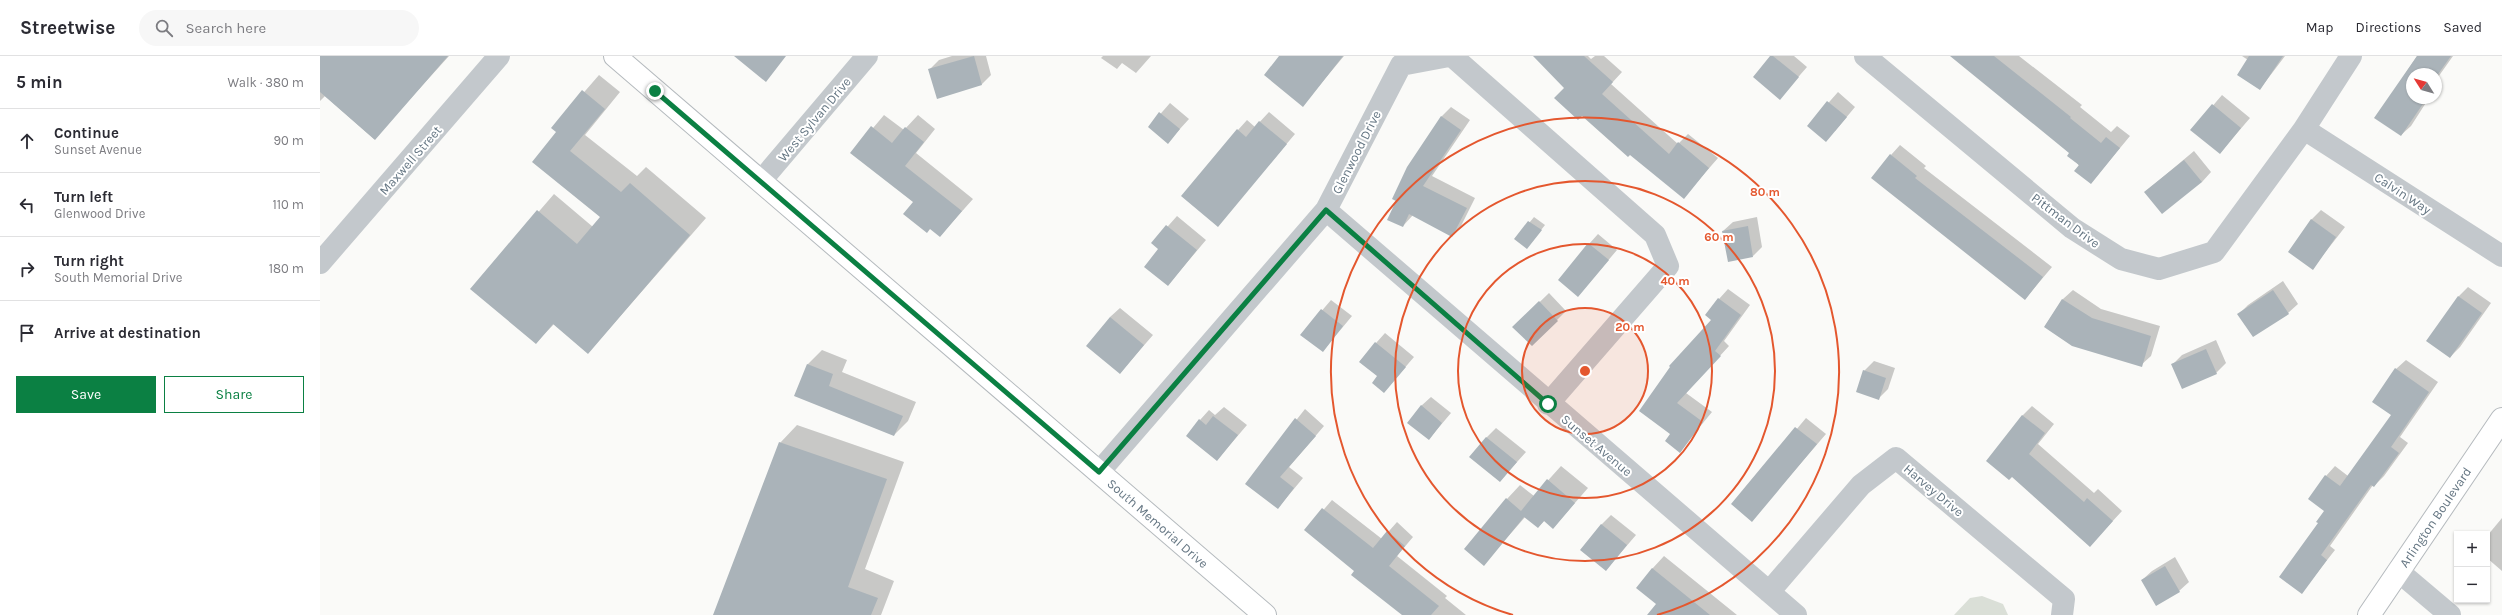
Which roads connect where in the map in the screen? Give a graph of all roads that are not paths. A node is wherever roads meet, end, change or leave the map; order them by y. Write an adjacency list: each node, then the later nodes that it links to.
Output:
1 (500, 56): 11 (street, Maxwell Street)
2 (615, 56): 8 (main road, South Memorial Drive)
3 (867, 56): 8 (street, West Sylvan Drive)
4 (1450, 56): 9 (street, Glenwood Drive); 12 (street, Glenwood Drive)
5 (1865, 56): 7 (street, Pittman Drive)
6 (2351, 56): 7 (street, Pittman Drive)
7 (2304, 129): 10 (street, Calvin Way)
8 (761, 182): 14 (main road, South Memorial Drive)
9 (1326, 210): 12 (street, Sunset Avenue); 14 (street, Glenwood Drive)
10 (2502, 256)
11 (320, 263)
12 (1548, 404): 16 (street, Sunset Avenue)
13 (2502, 419): 15 (main road, Arlington Boulevard)
14 (1099, 472): 17 (main road, South Memorial Drive)
15 (2398, 571): 20 (main road, Arlington Boulevard); 21 (street)
16 (1769, 592): 18 (street, Sunset Avenue); 19 (street, Harvey Drive)
17 (1265, 615)
18 (1796, 615)
19 (2062, 615)
20 (2369, 615)
21 (2450, 615)

